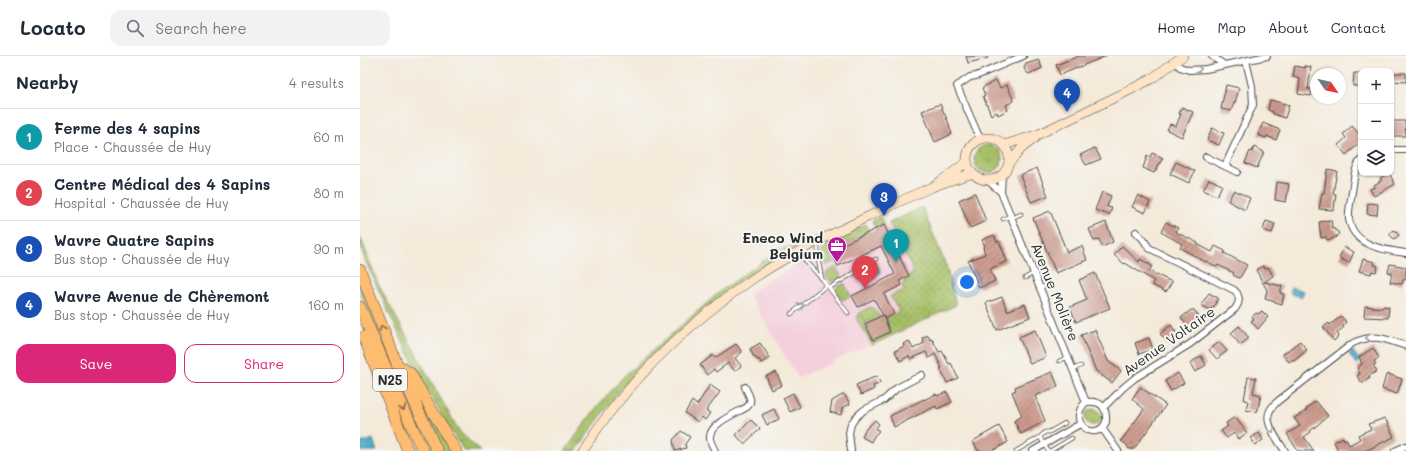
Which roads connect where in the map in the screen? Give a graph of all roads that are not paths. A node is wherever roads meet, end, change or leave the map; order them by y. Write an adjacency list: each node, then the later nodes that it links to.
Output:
1 (1023, 56): 9 (street)
2 (1183, 56): 6 (main road)
3 (1212, 56): 7 (street)
4 (1267, 56): 5 (street)
5 (1246, 61): 7 (street); 17 (street)
6 (1175, 62): 7 (street, one-way to 7); 8 (main road)
7 (1224, 65)
8 (1039, 134): 10 (main road); 15 (main road)
9 (980, 139): 10 (main road); 14 (main road)
10 (1004, 145): 15 (main road)
11 (1394, 150): 12 (street)
12 (1406, 150)
13 (1206, 157): 17 (street)
14 (967, 162): 19 (main road); 22 (main road)
15 (1010, 162): 20 (main road)
16 (1358, 165): 30 (street)
17 (1225, 166): 18 (street)
18 (1236, 172)
19 (972, 173): 21 (main road); 22 (main road)
20 (1002, 175): 21 (main road); 23 (street, Avenue Molière)
21 (987, 180): 23 (street, Avenue Molière)
22 (933, 186): 28 (main road)
23 (1001, 192): 25 (street, Avenue Molière)
24 (1021, 214): 25 (lane)
25 (1012, 217): 26 (lane); 33 (street, Avenue Molière)
26 (1003, 219)
27 (1136, 232): 52 (street, Avenue Voltaire)
28 (818, 241): 29 (main road); 35 (lane)
29 (800, 251): 35 (lane); 64 (main road)
30 (1406, 253)
31 (876, 259): 37 (lane)
32 (360, 270): 46 (highway, N25, one-way to 32)
33 (1034, 273): 34 (lane); 38 (street, Avenue Molière)
34 (1025, 278)
35 (822, 279): 37 (lane)
36 (1049, 284): 38 (lane)
37 (828, 286): 40 (lane); 41 (lane, one-way to 37)
38 (1040, 288): 44 (street, Avenue Molière)
39 (360, 308): 61 (highway, N25, one-way to 61)
40 (848, 313)
41 (791, 314)
42 (360, 325): 60 (highway)
43 (1406, 346): 71 (street, one-way to 71)
44 (1068, 357): 45 (lane); 48 (street, Avenue Molière)
45 (1059, 361)
46 (397, 364): 62 (highway, N25); 63 (highway)
47 (1081, 366): 48 (lane)
48 (1073, 369): 51 (street, Avenue Molière)
49 (922, 375): 66 (street)
50 (745, 387): 65 (street)
51 (1086, 402): 52 (street); 54 (street)
52 (1104, 407): 55 (street)
53 (1065, 423): 56 (lane)
54 (1080, 424): 55 (street); 58 (street)
55 (1102, 428): 70 (street)
56 (1040, 437): 58 (lane); 67 (lane)
57 (1072, 438): 69 (lane)
58 (1044, 444): 68 (street); 69 (lane)
59 (1406, 446): 72 (street)
60 (408, 451)
61 (423, 451)
62 (438, 451)
63 (456, 451)
64 (582, 451)
65 (716, 451)
66 (850, 451)
67 (1016, 451)
68 (1033, 451)
69 (1049, 451)
70 (1118, 451)
71 (1285, 451)
72 (1395, 451)

